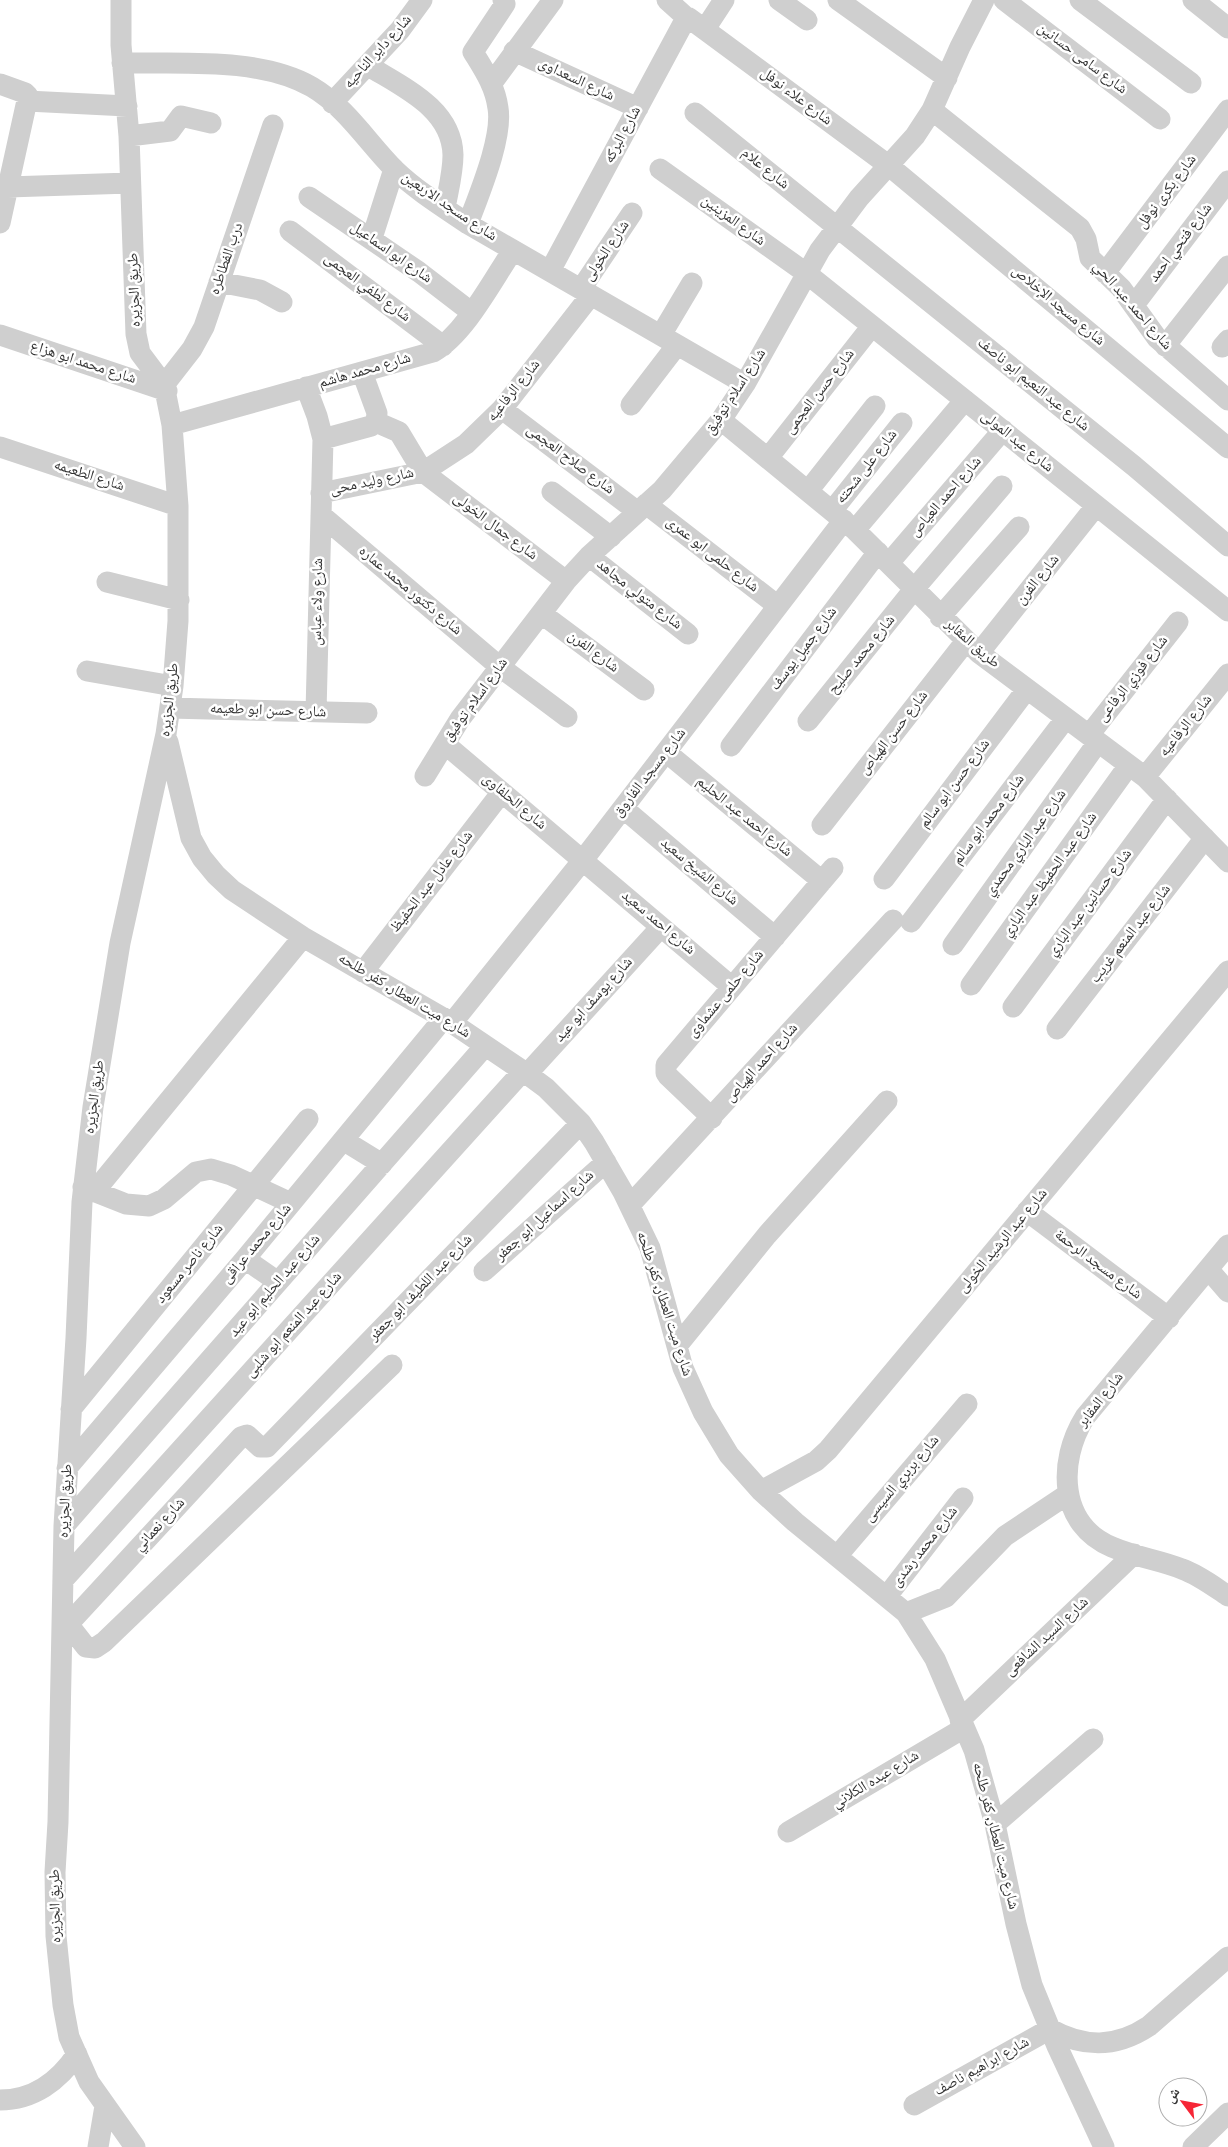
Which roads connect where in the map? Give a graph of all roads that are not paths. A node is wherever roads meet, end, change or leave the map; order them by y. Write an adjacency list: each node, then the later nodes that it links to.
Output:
1 (121, 0): 17 (street, طريق الجزيره)
2 (422, 0): 18 (street, شارع داير الناحيه)
3 (503, 0): 20 (street)
4 (553, 0): 16 (street)
5 (666, 0): 14 (street, شارع علاء نوفل)
6 (724, 0): 14 (street, شارع البركه)
7 (778, 0): 13 (street)
8 (838, 0): 19 (street)
9 (984, 0): 19 (street, شارع اسلام توفيق)
10 (1004, 0): 30 (street, شارع سامى حسانين)
11 (1080, 0): 21 (street)
12 (1193, 0): 15 (street)
13 (807, 20)
14 (696, 23): 26 (street, شارع البركه); 34 (street, شارع علاء نوفل)
15 (1228, 28)
16 (514, 51): 20 (street); 26 (street, شارع السعداوى)
17 (122, 54): 24 (street, شارع مسجد الاربعين); 25 (street, طريق الجزيره)
18 (367, 65): 24 (street, شارع داير الناحيه); 41 (street)
19 (947, 78): 27 (street, شارع اسلام توفيق)
20 (492, 83): 44 (street)
21 (1191, 83)
22 (0, 84): 23 (street)
23 (27, 98): 25 (street); 39 (street)
24 (332, 103): 35 (street, شارع مسجد الاربعين)
25 (127, 106): 33 (street, طريق الجزيره)
26 (638, 108): 50 (street, شارع البركه)
27 (932, 110): 34 (street, شارع اسلام توفيق); 52 (street, شارع احمد عبد الحي)
28 (1228, 110): 52 (street, شارع بكرى نوفل)
29 (695, 113): 45 (street, شارع علام)
30 (1160, 118)
31 (211, 123): 33 (street)
32 (274, 125): 53 (street, درب الفطاطره)
33 (129, 136): 38 (street, طريق الجزيره)
34 (888, 165): 45 (street, شارع اسلام توفيق); 80 (street, شارع مسجد الإخلاص)
35 (394, 169): 41 (street, شارع مسجد الاربعين); 47 (street)
36 (660, 169): 51 (street, شارع المزينين)
37 (1228, 181): 57 (street, شارع فتحي احمد)
38 (130, 183): 39 (street); 67 (street, طريق الجزيره)
39 (8, 187): 43 (street)
40 (309, 197): 47 (street, شارع ابو اسماعيل)
41 (445, 208): 44 (street, شارع مسجد الاربعين)
42 (632, 213): 55 (street, شارع الخولى)
43 (0, 223)
44 (468, 224): 48 (street, شارع مسجد الاربعين)
45 (836, 226): 51 (street, شارع اسلام توفيق); 94 (street, شارع عبد النعيم ابو ناصف)
46 (290, 231): 62 (street, شارع لطفي العجمى)
47 (372, 238): 58 (street, شارع ابو اسماعيل)
48 (513, 250): 50 (street, شارع مسجد الاربعين); 58 (street, شارع محمد هاشم)
49 (1228, 266): 63 (street)
50 (550, 271): 55 (street, شارع مسجد الاربعين)
51 (806, 274): 59 (street, شارع عبد المولى); 65 (street, شارع اسلام توفيق)
52 (1106, 274): 57 (street, شارع احمد عبد الحي)
53 (219, 282): 56 (street); 67 (street, درب الفطاطره)
54 (692, 283): 61 (street)
55 (586, 292): 61 (street, شارع مسجد الاربعين); 72 (street, شارع الرفاعيه)
56 (282, 302)
57 (1134, 305): 63 (street, شارع احمد عبد الحي)
58 (471, 312): 62 (street, شارع محمد هاشم)
59 (872, 326): 68 (street, شارع عبد المولى); 81 (street, شارع حسن العجمى)
60 (0, 335): 67 (street, شارع محمد ابو هزاع)
61 (669, 340): 65 (street, شارع مسجد الاربعين); 70 (street)
62 (443, 346): 64 (street, شارع محمد هاشم)
63 (1166, 346): 69 (street, شارع احمد عبد الحي)
64 (362, 372): 66 (street, شارع محمد هاشم); 74 (street)
65 (745, 384): 73 (street, شارع اسلام توفيق)
66 (306, 387): 76 (street, شارع محمد هاشم); 78 (street, شارع ولاء عباس)
67 (165, 388): 76 (street, طريق الجزيره)
68 (965, 400): 77 (street, شارع عبد المولى); 91 (street)
69 (1228, 400)
70 (631, 405)
71 (875, 406): 84 (street)
72 (502, 409): 82 (street, شارع الرفاعيه); 89 (street, شارع صلاح العجمى)
73 (721, 420): 81 (street, طريق المقابر); 89 (street, شارع اسلام توفيق)
74 (376, 422): 78 (street); 82 (street)
75 (902, 423): 91 (street, شارع على شحته)
76 (172, 425): 87 (street, طريق الجزيره)
77 (1003, 430): 88 (street, شارع عبد المولى); 96 (street, شارع احمد العياص)
78 (323, 439): 86 (street, شارع ولاء عباس)
79 (0, 447): 87 (street, شارع الطعيمه)
80 (1228, 448)
81 (768, 458): 84 (street, طريق المقابر)
82 (423, 472): 86 (street, شارع وليد محى); 98 (street, شارع جمال الخولى)
83 (1002, 486): 99 (street, شارع محمد صليح)
84 (808, 491): 91 (street, طريق المقابر)
85 (552, 492): 93 (street)
86 (321, 493): 90 (street, شارع ولاء عباس)
87 (178, 506): 100 (street, طريق الجزيره)
88 (1096, 506): 102 (street, شارع عبد المولى); 107 (street, شارع الفرن)
89 (642, 508): 93 (street, شارع اسلام توفيق); 101 (street, شارع حلمى ابو عمرى)
90 (321, 515): 108 (street, شارع دكتور محمد عماره); 115 (street, شارع ولاء عباس)
91 (844, 520): 96 (street, طريق المقابر); 101 (street, شارع مسجد الفاروق)
92 (1019, 527): 104 (street)
93 (611, 536): 95 (street, شارع اسلام توفيق)
94 (1228, 546)
95 (589, 556): 98 (street, شارع اسلام توفيق); 106 (street, شارع متولي مجاهد)
96 (884, 557): 99 (street, طريق المقابر); 123 (street, شارع جميل يوسف)
97 (107, 582): 100 (street)
98 (566, 582): 103 (street, شارع اسلام توفيق)
99 (916, 588): 104 (street, طريق المقابر); 119 (street, شارع محمد صليح)
100 (179, 600): 111 (street, طريق الجزيره)
101 (778, 606): 124 (street, شارع مسجد الفاروق)
102 (1228, 611)
103 (542, 614): 108 (street, شارع اسلام توفيق); 113 (street, شارع الفرن)
104 (940, 616): 107 (street, طريق المقابر)
105 (1178, 622): 121 (street, شارع فوزي الرفاعى)
106 (688, 634)
107 (972, 647): 112 (street, طريق المقابر); 130 (street, شارع حسن الهياص)
108 (500, 667): 117 (street, شارع دكتور محمد عماره); 122 (street, شارع اسلام توفيق)
109 (87, 671): 111 (street)
110 (1228, 674): 125 (street, شارع الرفاعيه)
111 (173, 686): 114 (street, طريق الجزيره)
112 (1027, 689): 118 (street, طريق المقابر); 135 (street, شارع حسن ابو سالم)
113 (644, 690)
114 (170, 708): 115 (street, شارع حسن ابو طعيمه); 120 (street, طريق الجزيره)
115 (316, 712): 116 (street, شارع حسن ابو طعيمه)
116 (367, 713)
117 (567, 717)
118 (1066, 718): 121 (street, طريق المقابر); 136 (street, شارع محمد ابو سالم)
119 (808, 721)
120 (166, 734): 139 (street, شارع ميت العطار, كفر طلحه); 158 (street, طريق الجزيره)
121 (1094, 738): 125 (street, طريق المقابر); 140 (street, شارع عبد الباري محمدي)
122 (445, 744): 126 (street, شارع اسلام توفيق); 127 (street, شارع الحلفاوى)
123 (731, 746)
124 (666, 752): 129 (street, شارع مسجد الفاروق); 134 (street, شارع احمد عبد الحليم)
125 (1137, 771): 128 (street, طريق المقابر); 143 (street, شارع عبد الحفيظ عبد الباري)
126 (425, 776)
127 (502, 792): 132 (street, شارع الحلفاوى); 142 (street, شارع عادل عبد الحفيظ)
128 (1167, 800): 131 (street, طريق المقابر); 145 (street, شارع حسانين عبد الباري)
129 (623, 808): 132 (street, شارع مسجد الفاروق); 138 (street, شارع الشيخ سعيد)
130 (822, 825)
131 (1205, 838): 133 (street, طريق المقابر); 147 (street, شارع عبد المنعم غريب)
132 (583, 860): 137 (street, شارع احمد سعيد); 146 (street, شارع مسجد الفاروق)
133 (1228, 862)
134 (828, 874): 138 (street, شارع حلمى عشماوى)
135 (884, 879)
136 (902, 921): 151 (street, شارع احمد الهياص)
137 (662, 927): 144 (street, شارع احمد سعيد); 149 (street, شارع يوسف ابو عيد)
138 (775, 936): 144 (street, شارع حلمى عشماوى)
139 (303, 937): 142 (street, شارع ميت العطار, كفر طلحه); 158 (street)
140 (953, 945)
141 (1228, 971): 161 (street, شارع عبد الرشيد الخولى)
142 (362, 972): 146 (street, شارع ميت العطار, كفر طلحه)
143 (971, 985)
144 (732, 987): 151 (street, شارع حلمى عشماوى)
145 (1013, 1007)
146 (448, 1020): 148 (street, شارع ميت العطار, كفر طلحه); 154 (street, شارع محمد عراقى)
147 (1057, 1029)
148 (485, 1046): 149 (street, شارع ميت العطار, كفر طلحه); 156 (street, شارع عبد الحليم ابو عيد)
149 (525, 1072): 153 (street, شارع ميت العطار, كفر طلحه); 181 (street, شارع عبد المنعم ابو شلبى)
150 (887, 1101): 169 (street)
151 (712, 1118): 160 (street, شارع احمد الهياص)
152 (308, 1119): 157 (street, شارع ناصر مسعود)
153 (581, 1123): 155 (street, شارع ميت العطار, كفر طلحه); 173 (street, شارع عبد اللطيف ابو جعفر)
154 (343, 1140): 156 (street); 159 (street, شارع محمد عراقى)
155 (606, 1162): 160 (street, شارع ميت العطار, كفر طلحه); 165 (street, شارع اسماعيل ابو جعفر)
156 (382, 1164): 166 (street, شارع عبد الحليم ابو عيد)
157 (254, 1186): 158 (street); 159 (street); 172 (street, شارع ناصر مسعود)
158 (89, 1190): 172 (street, طريق الجزيره)
159 (291, 1203): 163 (street, شارع محمد عراقى)
160 (630, 1206): 169 (street, شارع ميت العطار, كفر طلحه)
161 (1027, 1211): 168 (street, شارع مسجد الرحمة); 175 (street, شارع عبد الرشيد الخولى)
162 (1228, 1245): 164 (street, شارع المقابر)
163 (245, 1259): 166 (street); 174 (street, شارع محمد عراقى)
164 (1209, 1270): 167 (street); 168 (street, شارع المقابر)
165 (484, 1271)
166 (278, 1282): 178 (street, شارع عبد الحليم ابو عيد)
167 (1228, 1292)
168 (1169, 1318): 176 (street, شارع المقابر)
169 (677, 1346): 175 (street, شارع ميت العطار, كفر طلحه)
170 (392, 1365): 185 (street)
171 (967, 1404): 180 (street, شارع بربري السيسى)
172 (71, 1408): 174 (street, طريق الجزيره)
173 (260, 1447): 185 (street, شارع نعماني)
174 (67, 1468): 178 (street, طريق الجزيره)
175 (761, 1491): 180 (street, شارع ميت العطار, كفر طلحه)
176 (1068, 1494): 179 (street, شارع المقابر); 184 (street)
177 (963, 1498): 183 (street, شارع محمد رشدى)
178 (64, 1526): 181 (street, طريق الجزيره)
179 (1134, 1554): 182 (street, شارع المقابر); 186 (street, شارع السيد الشافعى)
180 (838, 1555): 183 (street, شارع ميت العطار, كفر طلحه)
181 (64, 1580): 185 (street, طريق الجزيره)
182 (1228, 1595)
183 (887, 1596): 184 (street, شارع ميت العطار, كفر طلحه)
184 (906, 1613): 186 (street, شارع ميت العطار, كفر طلحه)
185 (65, 1627): 192 (street, طريق الجزيره)
186 (962, 1724): 188 (street, شارع ميت العطار, كفر طلحه); 189 (street, شارع عبده الكلاني)
187 (1093, 1739): 188 (street)
188 (996, 1824): 191 (street, شارع ميت العطار, كفر طلحه)
189 (788, 1832)
190 (1228, 1957): 191 (street)
191 (1050, 2029): 195 (street, شارع ابراهيم ناصف); 199 (street, شارع ميت العطار, كفر طلحه)
192 (77, 2054): 193 (street); 194 (street, طريق الجزيره)
193 (0, 2100)
194 (105, 2106): 197 (street); 198 (street, طريق الجزيره)
195 (914, 2106)
196 (1228, 2113): 200 (street)
197 (98, 2147)
198 (135, 2147)
199 (1104, 2147)
200 (1193, 2147)

